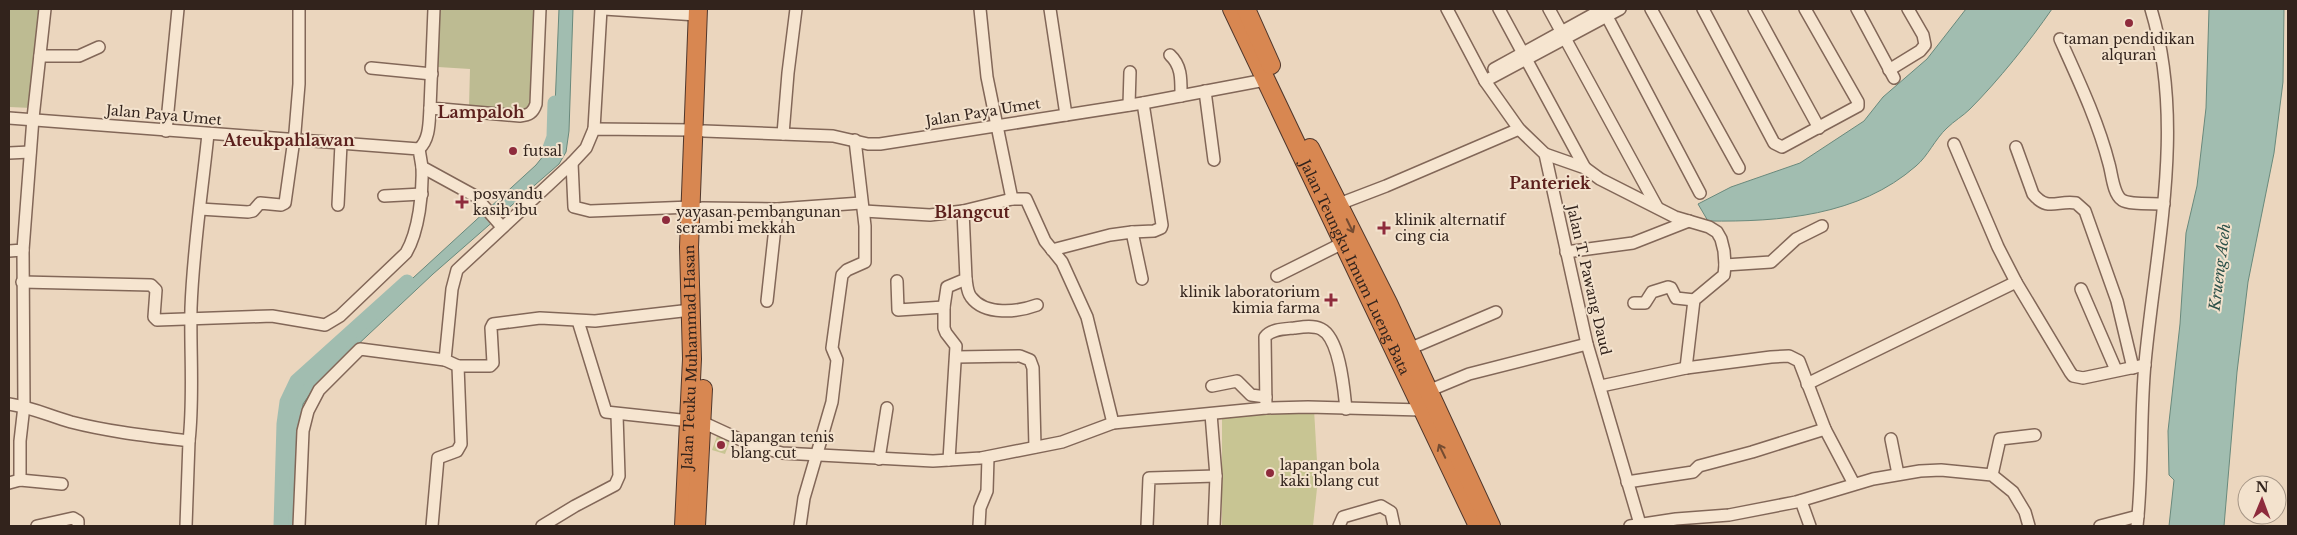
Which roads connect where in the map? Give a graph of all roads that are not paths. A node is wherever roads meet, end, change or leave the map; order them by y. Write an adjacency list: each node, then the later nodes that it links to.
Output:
1 (45, 9): 29 (street)
2 (178, 9): 48 (street)
3 (300, 9): 53 (street)
4 (434, 9): 33 (street)
5 (540, 9): 40 (street)
6 (602, 9): 23 (street); 46 (street)
7 (796, 9): 51 (street)
8 (980, 9): 44 (street)
9 (1050, 9): 41 (street)
10 (1232, 9): 35 (highway, Jalan Teungku Imum Lueng Bata)
11 (1246, 9): 70 (highway, Jalan Teungku Imum Lueng Bata)
12 (1447, 9): 34 (street)
13 (1499, 9): 30 (street)
14 (1549, 9): 25 (street)
15 (1620, 9): 24 (street)
16 (1651, 9): 65 (street)
17 (1703, 9): 45 (street)
18 (1754, 9): 45 (street)
19 (1805, 9): 45 (street)
20 (1857, 9): 21 (street)
21 (1908, 9)
22 (2150, 9): 71 (street)
23 (701, 11): 49 (highway, Jalan Teuku Muhammad Hasan)
24 (1605, 11): 25 (street); 66 (street)
25 (1563, 35): 30 (street); 74 (street)
26 (2060, 39): 71 (street)
27 (99, 47): 29 (street)
28 (1170, 55): 37 (street)
29 (40, 56): 43 (street)
30 (1524, 56): 34 (street); 64 (street)
31 (371, 68): 33 (street)
32 (1130, 72): 39 (street)
33 (432, 74): 40 (street)
34 (1483, 78): 47 (street)
35 (1265, 80): 36 (street, Jalan Paya Umet); 83 (highway, Jalan Teungku Imum Lueng Bata)
36 (1205, 91): 37 (street, Jalan Paya Umet); 61 (street)
37 (1181, 96): 38 (street, Jalan Paya Umet)
38 (1143, 103): 39 (street, Jalan Paya Umet); 82 (street)
39 (1129, 105): 41 (street, Jalan Paya Umet)
40 (430, 108): 57 (street)
41 (1066, 115): 44 (street, Jalan Paya Umet)
42 (9, 118): 43 (street, Jalan Paya Umet)
43 (33, 118): 48 (street, Jalan Paya Umet); 58 (street)
44 (997, 125): 52 (street, Jalan Paya Umet); 69 (street)
45 (1819, 128)
46 (594, 129): 49 (street, Jalan Paya Umet); 62 (street)
47 (1519, 129): 60 (street); 70 (street)
48 (166, 131): 50 (street, Jalan Paya Umet)
49 (699, 131): 51 (street, Jalan Paya Umet); 75 (highway, Jalan Teuku Muhammad Hasan)
50 (208, 134): 53 (street, Jalan Paya Umet); 76 (street)
51 (783, 134): 52 (street, Jalan Paya Umet)
52 (855, 140): 73 (street)
53 (293, 141): 54 (street, Jalan Paya Umet); 76 (street)
54 (341, 144): 57 (street, Jalan Paya Umet); 72 (street)
55 (1954, 144): 94 (street)
56 (2016, 147): 112 (street)
57 (419, 149): 63 (street)
58 (30, 152): 59 (street); 84 (street)
59 (9, 153)
60 (1545, 154): 64 (street); 87 (street, Jalan T. Pawang Daud)
61 (1214, 160)
62 (572, 163): 75 (street); 80 (street)
63 (422, 167): 67 (street); 80 (street)
64 (1585, 168): 74 (street)
65 (1738, 168)
66 (1700, 193)
67 (422, 194): 68 (street); 103 (street)
68 (384, 196)
69 (1012, 199): 78 (street); 85 (street)
70 (1340, 204): 106 (highway, Jalan Teungku Imum Lueng Bata, one-way to 106)
71 (2164, 204): 109 (street)
72 (338, 205)
73 (863, 207): 77 (street); 78 (street); 133 (street)
74 (1657, 207): 79 (street)
75 (696, 208): 77 (street); 101 (highway, Jalan Teuku Muhammad Hasan); 126 (highway, Jalan Teuku Muhammad Hasan)
76 (200, 209): 103 (street)
77 (777, 209): 97 (street)
78 (964, 211): 90 (street)
79 (1689, 221): 87 (street); 88 (street)
80 (501, 226): 108 (street)
81 (1822, 226): 88 (street)
82 (1132, 232): 85 (street); 91 (street)
83 (1343, 243): 89 (street); 123 (highway, Jalan Teungku Imum Lueng Bata)
84 (23, 250): 86 (street); 93 (street)
85 (1052, 250): 127 (street)
86 (9, 251)
87 (1566, 252): 105 (street, Jalan T. Pawang Daud)
88 (1726, 265): 96 (street)
89 (1277, 276)
90 (966, 279): 99 (street); 100 (street)
91 (1142, 279)
92 (897, 281): 100 (street)
93 (22, 282): 103 (street); 120 (street)
94 (2016, 282): 113 (street); 114 (street)
95 (2081, 289): 113 (street)
96 (1694, 300): 98 (street); 111 (street)
97 (767, 301)
98 (1634, 303)
99 (1037, 305)
100 (944, 307): 107 (street)
101 (691, 310): 104 (street); 126 (highway, Jalan Teuku Muhammad Hasan)
102 (1496, 312): 106 (street)
103 (191, 319): 131 (street)
104 (578, 321): 110 (street); 124 (street)
105 (1587, 344): 116 (street, Jalan T. Pawang Daud); 117 (street)
106 (1408, 349): 117 (highway, Jalan Teungku Imum Lueng Bata)
107 (956, 357): 132 (street); 136 (street)
108 (445, 360): 110 (street); 152 (street)
109 (2145, 365): 112 (street); 146 (street)
110 (458, 366): 153 (street)
111 (1686, 368): 114 (street); 116 (street)
112 (2133, 368): 113 (street)
113 (2116, 370)
114 (1808, 384): 128 (street)
115 (1212, 386): 118 (street)
116 (1601, 386): 141 (street, Jalan T. Pawang Daud)
117 (1428, 391): 164 (highway, Jalan Teungku Imum Lueng Bata)
118 (1266, 402): 122 (street); 122 (street); 125 (street)
119 (9, 404): 120 (street)
120 (24, 406): 131 (street); 140 (street)
121 (888, 408): 135 (street)
122 (1346, 409): 123 (street)
123 (1422, 410): 163 (highway, Jalan Teungku Imum Lueng Bata, one-way to 123)
124 (616, 414): 126 (street); 154 (street)
125 (1211, 414): 127 (street); 139 (street)
126 (696, 422): 133 (street); 155 (highway, Jalan Teuku Muhammad Hasan); 156 (highway, Jalan Teuku Muhammad Hasan)
127 (1113, 423): 132 (street)
128 (1825, 429): 141 (street); 143 (street)
129 (2035, 435): 138 (street)
130 (1891, 439): 137 (street)
131 (188, 441): 151 (street)
132 (1035, 447): 134 (street)
133 (816, 456): 135 (street); 157 (street)
134 (988, 457): 136 (street); 158 (street)
135 (879, 459): 136 (street)
136 (949, 460)
137 (1898, 474): 138 (street); 143 (street)
138 (1992, 475): 167 (street)
139 (1216, 476): 159 (street); 160 (street)
140 (14, 481): 142 (street)
141 (1627, 482): 148 (street, Jalan T. Pawang Daud)
142 (62, 484)
143 (1854, 484): 144 (street)
144 (1801, 501): 145 (street); 166 (street)
145 (1729, 515): 147 (street); 165 (street)
146 (2138, 521): 168 (street)
147 (1687, 523): 148 (street)
148 (1635, 525)
149 (37, 526): 150 (street)
150 (78, 526)
151 (186, 526)
152 (299, 526)
153 (432, 526)
154 (542, 526)
155 (684, 526)
156 (696, 526)
157 (800, 526)
158 (979, 526)
159 (1147, 526)
160 (1214, 526)
161 (1339, 526): 162 (street)
162 (1394, 526)
163 (1478, 526)
164 (1491, 526)
165 (1734, 526)
166 (1810, 526)
167 (2029, 526)
168 (2100, 526)

